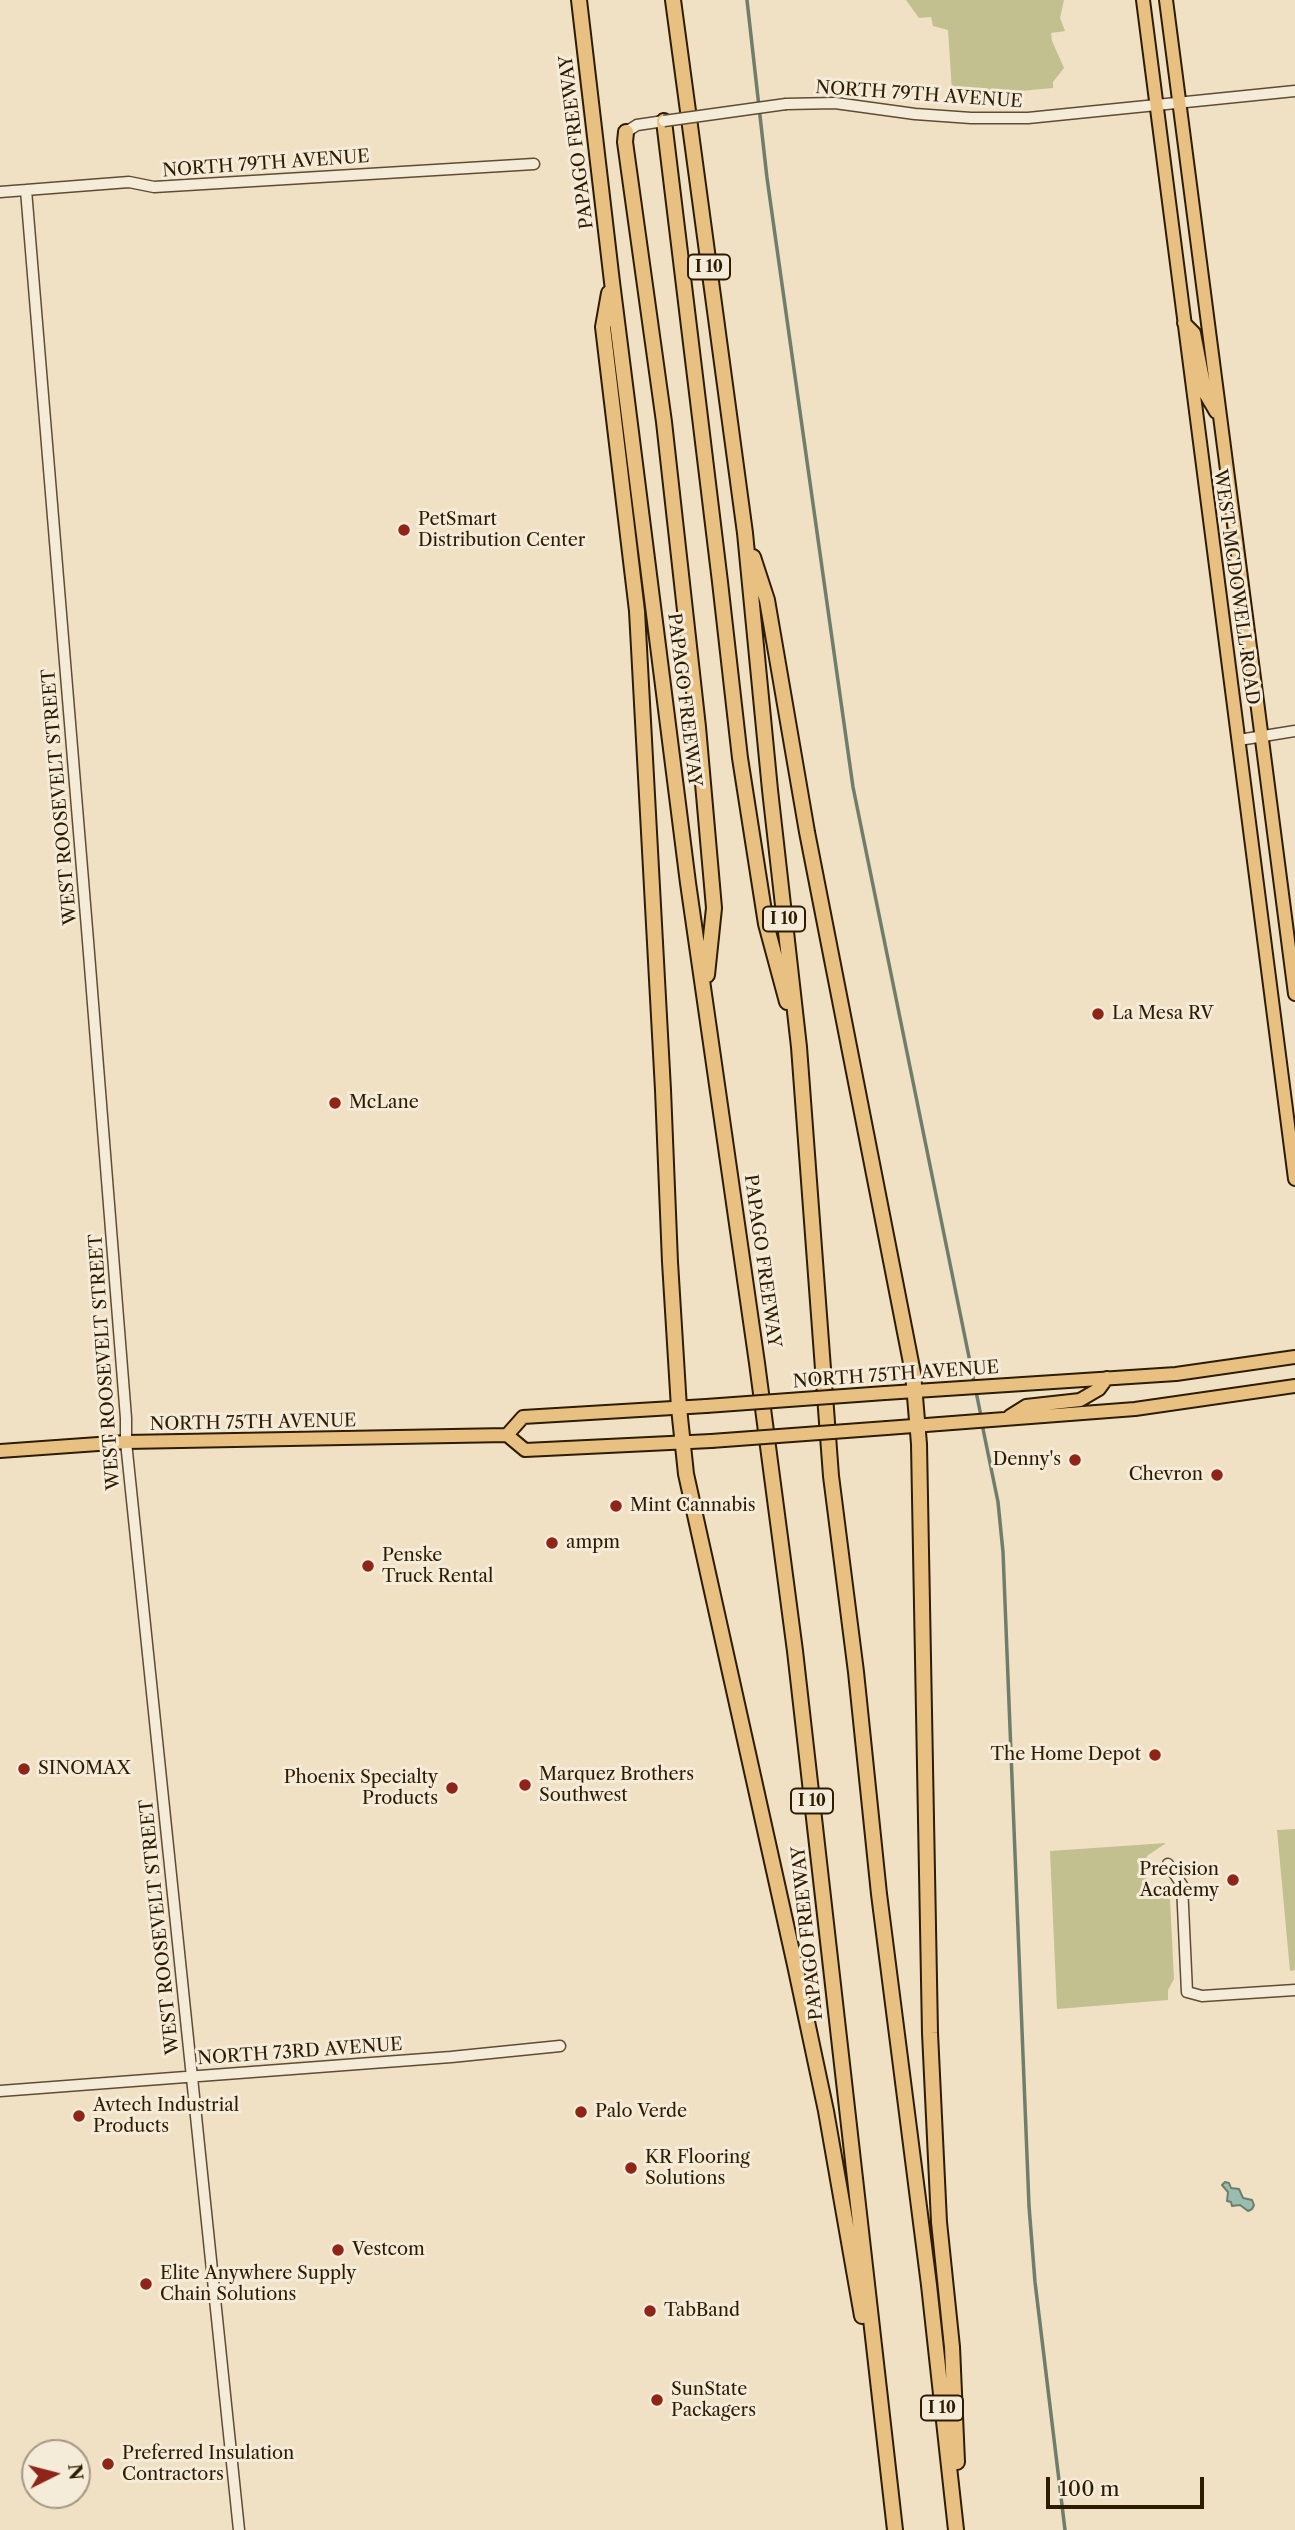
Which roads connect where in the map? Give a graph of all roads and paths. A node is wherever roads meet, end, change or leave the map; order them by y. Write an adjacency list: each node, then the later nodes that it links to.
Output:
1 (579, 0): 13 (highway, PAPAGO FREEWAY / I 10)
2 (673, 0): 18 (highway, I 10)
3 (1143, 0): 7 (main road, WEST MCDOWELL ROAD)
4 (1166, 0): 6 (main road, WEST MCDOWELL ROAD)
5 (1295, 91): 6 (street, NORTH 79TH AVENUE)
6 (1179, 102): 7 (street, NORTH 79TH AVENUE); 15 (main road, WEST MCDOWELL ROAD)
7 (1156, 104): 8 (street, NORTH 79TH AVENUE, bridge); 14 (main road, WEST MCDOWELL ROAD)
8 (664, 121): 9 (street, NORTH 79TH AVENUE); 24 (highway)
9 (626, 132): 23 (highway)
10 (534, 164): 11 (street, NORTH 79TH AVENUE)
11 (26, 190): 12 (street, NORTH 79TH AVENUE); 34 (street, WEST ROOSEVELT STREET)
12 (0, 192)
13 (612, 282): 23 (highway, PAPAGO FREEWAY / I 10); 30 (highway)
14 (1184, 323): 15 (main road); 17 (main road, WEST MCDOWELL ROAD)
15 (1220, 418): 16 (main road, WEST MCDOWELL ROAD)
16 (1227, 477): 17 (main road); 20 (main road, WEST MCDOWELL ROAD)
17 (1204, 479): 21 (main road, WEST MCDOWELL ROAD)
18 (746, 533): 24 (highway, I 10); 29 (highway)
19 (1295, 731): 20 (street)
20 (1261, 735): 21 (street); 22 (main road, WEST MCDOWELL ROAD)
21 (1238, 740): 25 (main road, WEST MCDOWELL ROAD)
22 (1295, 994)
23 (704, 999): 42 (highway, PAPAGO FREEWAY / I 10)
24 (799, 1047): 45 (highway, I 10)
25 (1295, 1179)
26 (1295, 1357): 27 (main road, NORTH 75TH AVENUE)
27 (1107, 1378): 29 (main road, NORTH 75TH AVENUE); 31 (main road)
28 (1295, 1386): 31 (main road, NORTH 75TH AVENUE)
29 (914, 1391): 30 (main road, NORTH 75TH AVENUE, bridge); 32 (highway)
30 (679, 1408): 33 (main road, NORTH 75TH AVENUE); 35 (highway)
31 (1003, 1418): 32 (main road, NORTH 75TH AVENUE)
32 (917, 1426): 35 (main road, NORTH 75TH AVENUE, bridge); 45 (highway)
33 (507, 1435): 34 (main road, NORTH 75TH AVENUE); 35 (main road, NORTH 75TH AVENUE)
34 (126, 1442): 36 (main road, NORTH 75TH AVENUE); 40 (street, WEST ROOSEVELT STREET)
35 (683, 1442): 42 (highway)
36 (0, 1451)
37 (1168, 1864): 38 (street)
38 (1295, 1990)
39 (560, 2046): 40 (street, NORTH 73RD AVENUE)
40 (192, 2076): 41 (street, NORTH 73RD AVENUE); 43 (street, WEST ROOSEVELT STREET)
41 (0, 2091)
42 (886, 2452): 44 (highway, PAPAGO FREEWAY / I 10)
43 (239, 2530)
44 (895, 2530)
45 (958, 2530)

